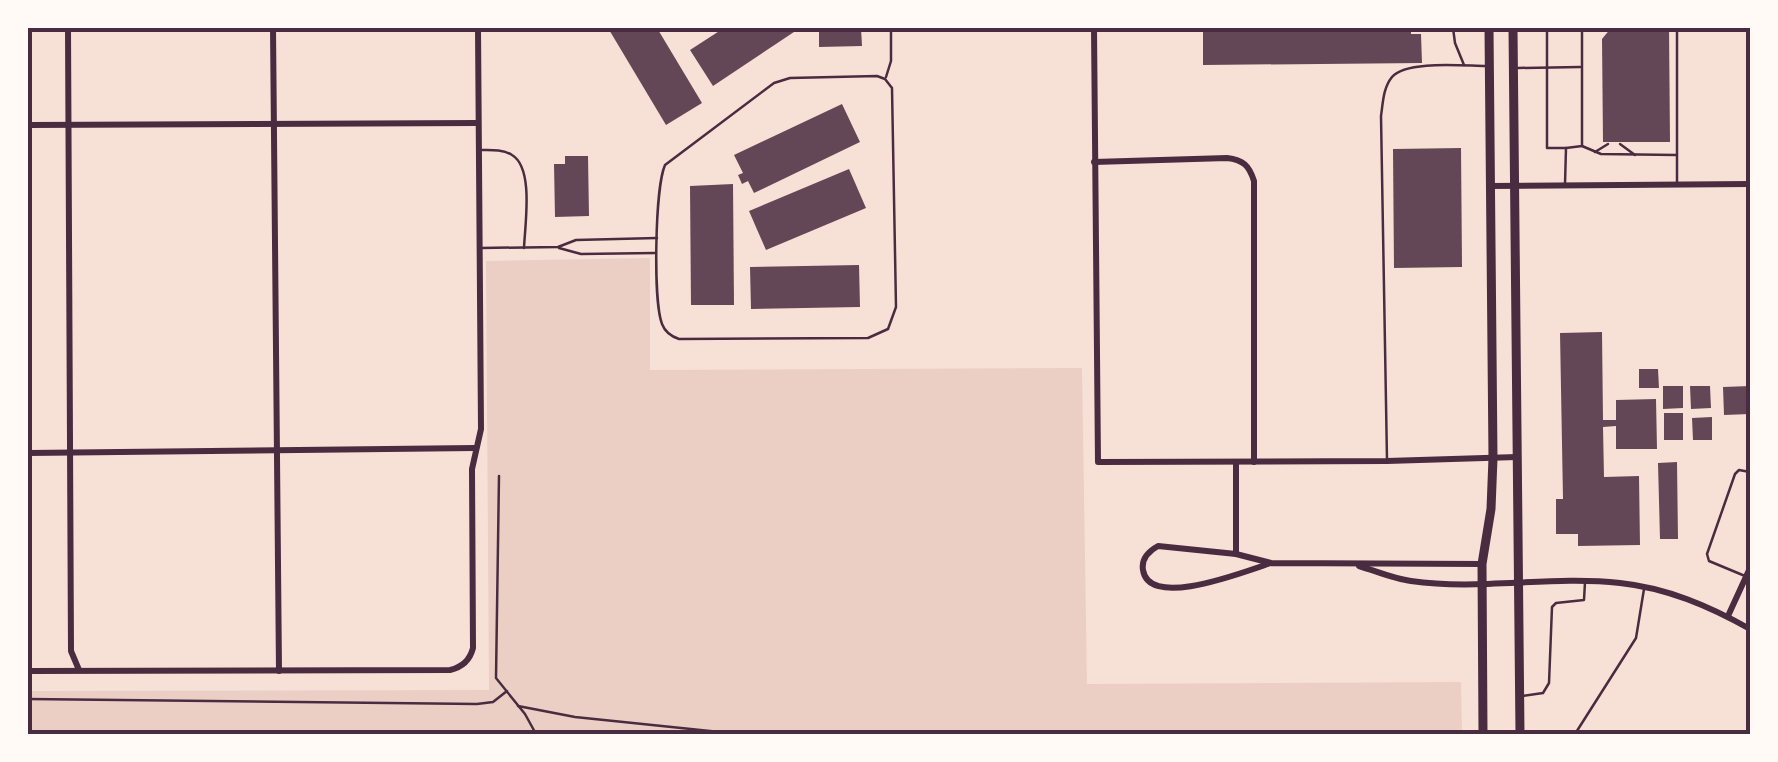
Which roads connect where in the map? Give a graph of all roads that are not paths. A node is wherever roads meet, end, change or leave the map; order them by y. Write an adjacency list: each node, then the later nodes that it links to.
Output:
1 (68, 28): 21 (street)
2 (274, 28): 18 (street)
3 (478, 28): 19 (street)
4 (890, 28): 17 (lane)
5 (1094, 28): 30 (street)
6 (1453, 28): 12 (lane)
7 (1489, 28): 13 (main road)
8 (1514, 28): 15 (main road)
9 (1547, 28): 16 (lane)
10 (1582, 28): 14 (lane)
11 (1677, 28): 28 (lane)
12 (1464, 66): 13 (lane); 49 (lane)
13 (1489, 66): 33 (main road)
14 (1582, 67): 16 (lane); 24 (lane)
15 (1514, 68): 16 (lane); 34 (main road)
16 (1547, 68): 25 (lane)
17 (885, 79): 36 (lane); 40 (lane)
18 (275, 122): 19 (street); 21 (street); 42 (street)
19 (478, 123): 26 (street)
20 (28, 125): 21 (street)
21 (69, 125): 43 (street)
22 (1608, 144): 27 (lane)
23 (1620, 144): 29 (lane)
24 (1582, 146): 25 (lane); 27 (lane)
25 (1566, 148): 35 (lane)
26 (478, 150): 38 (street); 39 (lane)
27 (1594, 152): 29 (lane)
28 (1677, 154): 29 (lane); 31 (lane)
29 (1634, 155)
30 (1094, 162): 47 (street); 48 (street)
31 (1677, 184): 32 (street); 35 (street)
32 (1750, 184)
33 (1490, 186): 34 (street); 46 (main road)
34 (1515, 186): 35 (street); 45 (main road)
35 (1565, 186)
36 (658, 238): 37 (lane); 40 (lane)
37 (558, 247): 39 (lane); 40 (lane)
38 (479, 248): 39 (lane); 41 (street)
39 (524, 248)
40 (658, 253)
41 (476, 448): 42 (street); 64 (street)
42 (277, 449): 43 (street); 64 (street)
43 (70, 452): 44 (street); 62 (street)
44 (28, 453)
45 (1518, 457): 46 (street); 57 (main road)
46 (1493, 458): 49 (street); 54 (main road)
47 (1236, 462): 48 (street); 51 (street)
48 (1254, 462): 49 (street)
49 (1386, 462)
50 (1750, 472): 55 (lane)
51 (1236, 554): 52 (street); 52 (street)
52 (1271, 563): 53 (street)
53 (1353, 564): 54 (street); 58 (street)
54 (1482, 564): 58 (main road)
55 (1749, 572): 60 (street)
56 (1585, 580): 57 (street); 59 (street); 65 (lane)
57 (1519, 582): 58 (street); 65 (main road)
58 (1482, 584): 66 (main road)
59 (1644, 587): 60 (street); 68 (lane)
60 (1728, 616): 61 (street)
61 (1750, 629)
62 (79, 670): 63 (street); 64 (street)
63 (28, 671)
64 (278, 672)
65 (1520, 696): 67 (main road)
66 (1483, 734)
67 (1520, 734)
68 (1574, 734)

